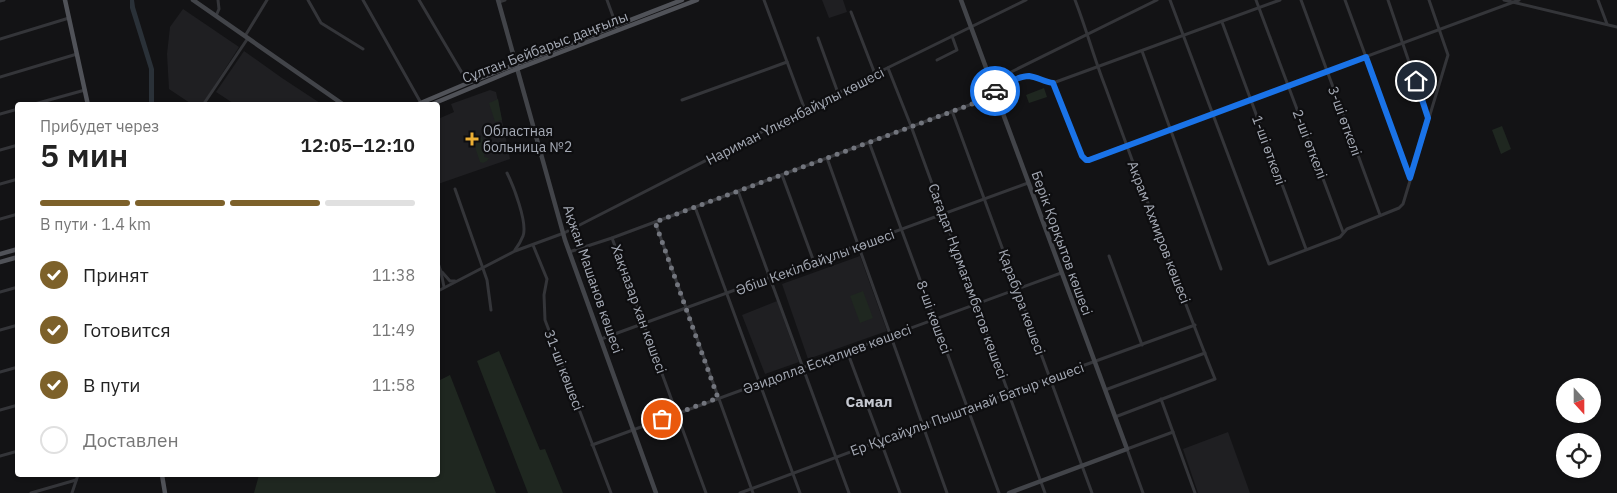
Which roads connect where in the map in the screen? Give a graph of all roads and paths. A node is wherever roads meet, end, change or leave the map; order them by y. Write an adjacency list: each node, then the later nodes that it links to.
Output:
1 (4, 0): 28 (street)
2 (65, 0): 34 (main road)
3 (193, 0): 33 (street)
4 (218, 0): 33 (street)
5 (268, 0): 44 (street)
6 (308, 0): 48 (street)
7 (363, 0): 73 (street)
8 (420, 0): 60 (street)
9 (505, 0): 29 (street)
10 (607, 0): 39 (street)
11 (682, 0): 39 (main road, Сұлтан Бейбарыс даңғылы)
12 (697, 0): 39 (main road, Сұлтан Бейбарыс даңғылы)
13 (764, 0): 53 (street)
14 (961, 0): 37 (street, Берік Қорқытов көшесі)
15 (1026, 0): 37 (street, Нариман Үлкенбайұлы көшесі)
16 (1075, 0): 41 (street, Акрам Ахмиров көшесі)
17 (1157, 0): 41 (street)
18 (1170, 0): 43 (street)
19 (1256, 0): 31 (street, 2-ші өткелі)
20 (1280, 0): 31 (street)
21 (1301, 0): 57 (street, 3-ші өткелі)
22 (1345, 0): 51 (street)
23 (1388, 0): 47 (street)
24 (1429, 0): 40 (street)
25 (1504, 0): 30 (street)
26 (1519, 0): 30 (street)
27 (1598, 0): 36 (street)
28 (0, 1)
29 (498, 1): 54 (street, Ақжан Машанов көшесі)
30 (1510, 1): 36 (street); 40 (street)
31 (1258, 8): 35 (street); 63 (street, 2-ші өткелі)
32 (850, 12): 58 (street)
33 (216, 16): 44 (street)
34 (69, 18): 45 (street); 50 (main road)
35 (1222, 22): 43 (street); 68 (street, 1-ші өткелі)
36 (1607, 24): 38 (street)
37 (971, 27): 42 (street, Нариман Үлкенбайұлы көшесі); 65 (street, Берік Қорқытов көшесі)
38 (1617, 27)
39 (618, 28): 54 (main road, Сұлтан Бейбарыс даңғылы)
40 (1440, 29): 47 (street); 81 (street)
41 (1088, 34): 55 (street, Акрам Ахмиров көшесі); 62 (street)
42 (952, 36): 52 (street); 56 (street, Нариман Үлкенбайұлы көшесі)
43 (1184, 36): 49 (street); 80 (street)
44 (246, 37): 71 (street); 72 (street)
45 (0, 38)
46 (818, 38): 66 (street)
47 (1403, 44): 51 (street); 81 (street)
48 (363, 49)
49 (1142, 52): 55 (street); 83 (street)
50 (77, 54): 59 (street); 64 (main road)
51 (1366, 57): 57 (street); 91 (street)
52 (937, 60)
53 (787, 62): 67 (street); 77 (street)
54 (516, 67): 60 (main road, Сұлтан Бейбарыс даңғылы); 75 (main road, Сұлтан Бейбарыс даңғылы); 106 (street, Ақжан Машанов көшесі)
55 (1098, 67): 61 (street); 86 (street, Акрам Ахмиров көшесі)
56 (888, 68): 58 (street, Нариман Үлкенбайұлы көшесі); 82 (street, Сағадат Нұрмағамбетов көшесі)
57 (1327, 72): 63 (street); 101 (street, 3-ші өткелі)
58 (875, 74): 66 (street, Нариман Үлкенбайұлы көшесі)
59 (0, 77)
60 (468, 83): 74 (main road, Сұлтан Бейбарыс даңғылы)
61 (1053, 83): 62 (street); 86 (street)
62 (999, 85): 65 (street)
63 (1288, 86): 68 (street); 105 (street, 2-ші өткелі)
64 (84, 90): 69 (street); 70 (main road)
65 (994, 92): 78 (street); 93 (street, Берік Қорқытов көшесі)
66 (838, 93): 77 (street, Нариман Үлкенбайұлы көшесі)
67 (682, 100)
68 (1251, 100): 80 (street); 111 (street, 1-ші өткелі)
69 (42, 102)
70 (87, 102)
71 (205, 102)
72 (340, 102)
73 (417, 102)
74 (423, 102)
75 (437, 102)
76 (15, 110): 79 (street)
77 (804, 110): 106 (street, Нариман Үлкенбайұлы көшесі)
78 (952, 111): 82 (street); 97 (street, Қарабура көшесі)
79 (0, 114)
80 (1213, 114): 83 (street); 111 (street)
81 (1428, 118): 91 (street)
82 (911, 126): 84 (street); 100 (street, Сағадат Нұрмағамбетов көшесі)
83 (1170, 130): 86 (street); 122 (street)
84 (869, 142): 88 (street); 104 (street, 8-шi көшесi)
85 (15, 146): 87 (street)
86 (1127, 146): 139 (street, Акрам Ахмиров көшесі)
87 (0, 150)
88 (827, 158): 90 (street); 110 (street)
89 (507, 173): 107 (street, 31-ші көшесі)
90 (782, 174): 96 (street); 119 (street)
91 (1410, 178): 101 (street)
92 (15, 180): 94 (street)
93 (1028, 183): 97 (street, Әбіш Кекілбайұлы көшесі); 124 (street, Берік Қорқытов көшесі)
94 (0, 184)
95 (455, 189): 121 (street)
96 (738, 191): 98 (street); 125 (street)
97 (984, 200): 100 (street, Әбіш Кекілбайұлы көшесі); 129 (street, Қарабура көшесі)
98 (695, 207): 103 (street); 132 (street)
99 (15, 215): 102 (street)
100 (943, 215): 104 (street, Әбіш Кекілбайұлы көшесі); 133 (street, Сағадат Нұрмағамбетов көшесі)
101 (1380, 215): 105 (street)
102 (0, 219)
103 (655, 222): 108 (street); 134 (street)
104 (902, 230): 110 (street, Әбіш Кекілбайұлы көшесі); 136 (street, 8-шi көшесi)
105 (1343, 232): 111 (street)
106 (564, 233): 109 (street, Нариман Үлкенбайұлы көшесі); 114 (street, Ақжан Машанов көшесі)
107 (524, 235): 109 (street, 31-ші көшесі); 113 (street)
108 (612, 238): 114 (street); 137 (street, Хақназар хан көшесі)
109 (531, 245): 113 (street, Нариман Үлкенбайұлы көшесі); 165 (street, 31-ші көшесі)
110 (858, 246): 119 (street, Әбіш Кекілбайұлы көшесі); 141 (street)
111 (1306, 249)
112 (15, 250): 115 (main road)
113 (515, 251): 121 (street, Нариман Үлкенбайұлы көшесі)
114 (569, 252): 142 (street, Ақжан Машанов көшесі)
115 (0, 254)
116 (1109, 256): 143 (street)
117 (15, 258): 118 (main road)
118 (0, 262)
119 (814, 262): 125 (street, Әбіш Кекілбайұлы көшесі)
120 (440, 268): 123 (street)
121 (482, 268): 126 (street, Нариман Үлкенбайұлы көшесі); 135 (street)
122 (1221, 269)
123 (442, 272): 126 (street); 127 (street)
124 (1061, 273): 129 (street, Әзидолла Есқалиев көшесі); 146 (street, Берік Қорқытов көшесі)
125 (770, 278): 132 (street, Әбіш Кекілбайұлы көшесі); 148 (street)
126 (456, 282): 127 (street, Нариман Үлкенбайұлы көшесі)
127 (444, 287): 130 (street, Нариман Үлкенбайұлы көшесі)
128 (15, 288): 131 (street)
129 (1017, 289): 133 (street, Әзидолла Есқалиев көшесі); 150 (street, Қарабура көшесі)
130 (440, 290)
131 (0, 292)
132 (727, 294): 134 (street, Әбіш Кекілбайұлы көшесі); 151 (street)
133 (976, 304): 136 (street, Әзидолла Есқалиев көшесі); 153 (street, Сағадат Нұрмағамбетов көшесі)
134 (686, 308): 137 (street, Әбіш Кекілбайұлы көшесі); 154 (street)
135 (491, 310)
136 (935, 319): 141 (street, Әзидолла Есқалиев көшесі); 157 (street, 8-шi көшесi)
137 (644, 324): 142 (street, Әбіш Кекілбайұлы көшесі); 159 (street, Хақназар хан көшесі)
138 (15, 326): 140 (street)
139 (1195, 326): 143 (street, Ер Құсайұлы Пыштанай Батыр көшесі); 145 (street, Акрам Ахмиров көшесі)
140 (0, 330)
141 (891, 335): 144 (street, Әзидолла Есқалиев көшесі); 161 (street)
142 (601, 339): 162 (street, Ақжан Машанов көшесі)
143 (1142, 345): 146 (street, Ер Құсайұлы Пыштанай Батыр көшесі)
144 (847, 351): 148 (street, Әзидолла Есқалиев көшесі); 164 (street)
145 (1205, 353): 152 (street); 155 (street, Акрам Ахмиров көшесі)
146 (1095, 362): 150 (street, Ер Құсайұлы Пыштанай Батыр көшесі); 152 (street, Берік Қорқытов көшесі)
147 (15, 368): 149 (street)
148 (803, 368): 151 (street, Әзидолла Есқалиев көшесі); 169 (street)
149 (0, 372)
150 (1049, 378): 153 (street, Ер Құсайұлы Пыштанай Батыр көшесі); 170 (street, Қарабура көшесі)
151 (760, 383): 154 (street, Әзидолла Есқалиев көшесі); 171 (street)
152 (1105, 390): 160 (street, Берік Қорқытов көшесі)
153 (1009, 393): 157 (street, Ер Құсайұлы Пыштанай Батыр көшесі); 175 (street, Сағадат Нұрмағамбетов көшесі)
154 (718, 398): 159 (street, Әзидолла Есқалиев көшесі); 176 (street)
155 (1161, 399): 160 (street); 163 (street)
156 (15, 407): 158 (street)
157 (967, 408): 161 (street, Ер Құсайұлы Пыштанай Батыр көшесі); 188 (street, 8-шi көшесi)
158 (0, 410)
159 (677, 414): 162 (street, Әзидолла Есқалиев көшесі); 182 (street, Хақназар хан көшесі)
160 (1115, 416): 166 (street, Берік Қорқытов көшесі)
161 (923, 425): 164 (street, Ер Құсайұлы Пыштанай Батыр көшесі); 187 (street)
162 (633, 430): 165 (street, Әзидолла Есқалиев көшесі); 181 (street, Ақжан Машанов көшесі)
163 (1173, 432): 166 (street); 193 (street)
164 (880, 441): 169 (street, Ер Құсайұлы Пыштанай Батыр көшесі); 186 (street)
165 (592, 445): 180 (street, 31-ші көшесі)
166 (1127, 449): 170 (street); 192 (street, Берік Қорқытов көшесі)
167 (15, 452): 168 (street)
168 (0, 456)
169 (836, 457): 171 (street, Ер Құсайұлы Пыштанай Батыр көшесі); 185 (street)
170 (1082, 466): 175 (street); 191 (street, Қарабура көшесі)
171 (793, 473): 176 (street, Ер Құсайұлы Пыштанай Батыр көшесі); 184 (street)
172 (77, 477): 174 (street)
173 (162, 477): 179 (main road)
174 (76, 480): 177 (street); 178 (street)
175 (1041, 481): 189 (street); 190 (street, Сағадат Нұрмағамбетов көшесі)
176 (752, 491): 183 (street, Ер Құсайұлы Пыштанай Батыр көшесі)
177 (31, 493)
178 (72, 493)
179 (165, 493)
180 (611, 493)
181 (656, 493)
182 (706, 493)
183 (740, 493)
184 (800, 493)
185 (849, 493)
186 (900, 493)
187 (947, 493)
188 (998, 493)
189 (1009, 493)
190 (1045, 493)
191 (1092, 493)
192 (1143, 493)
193 (1195, 493)

